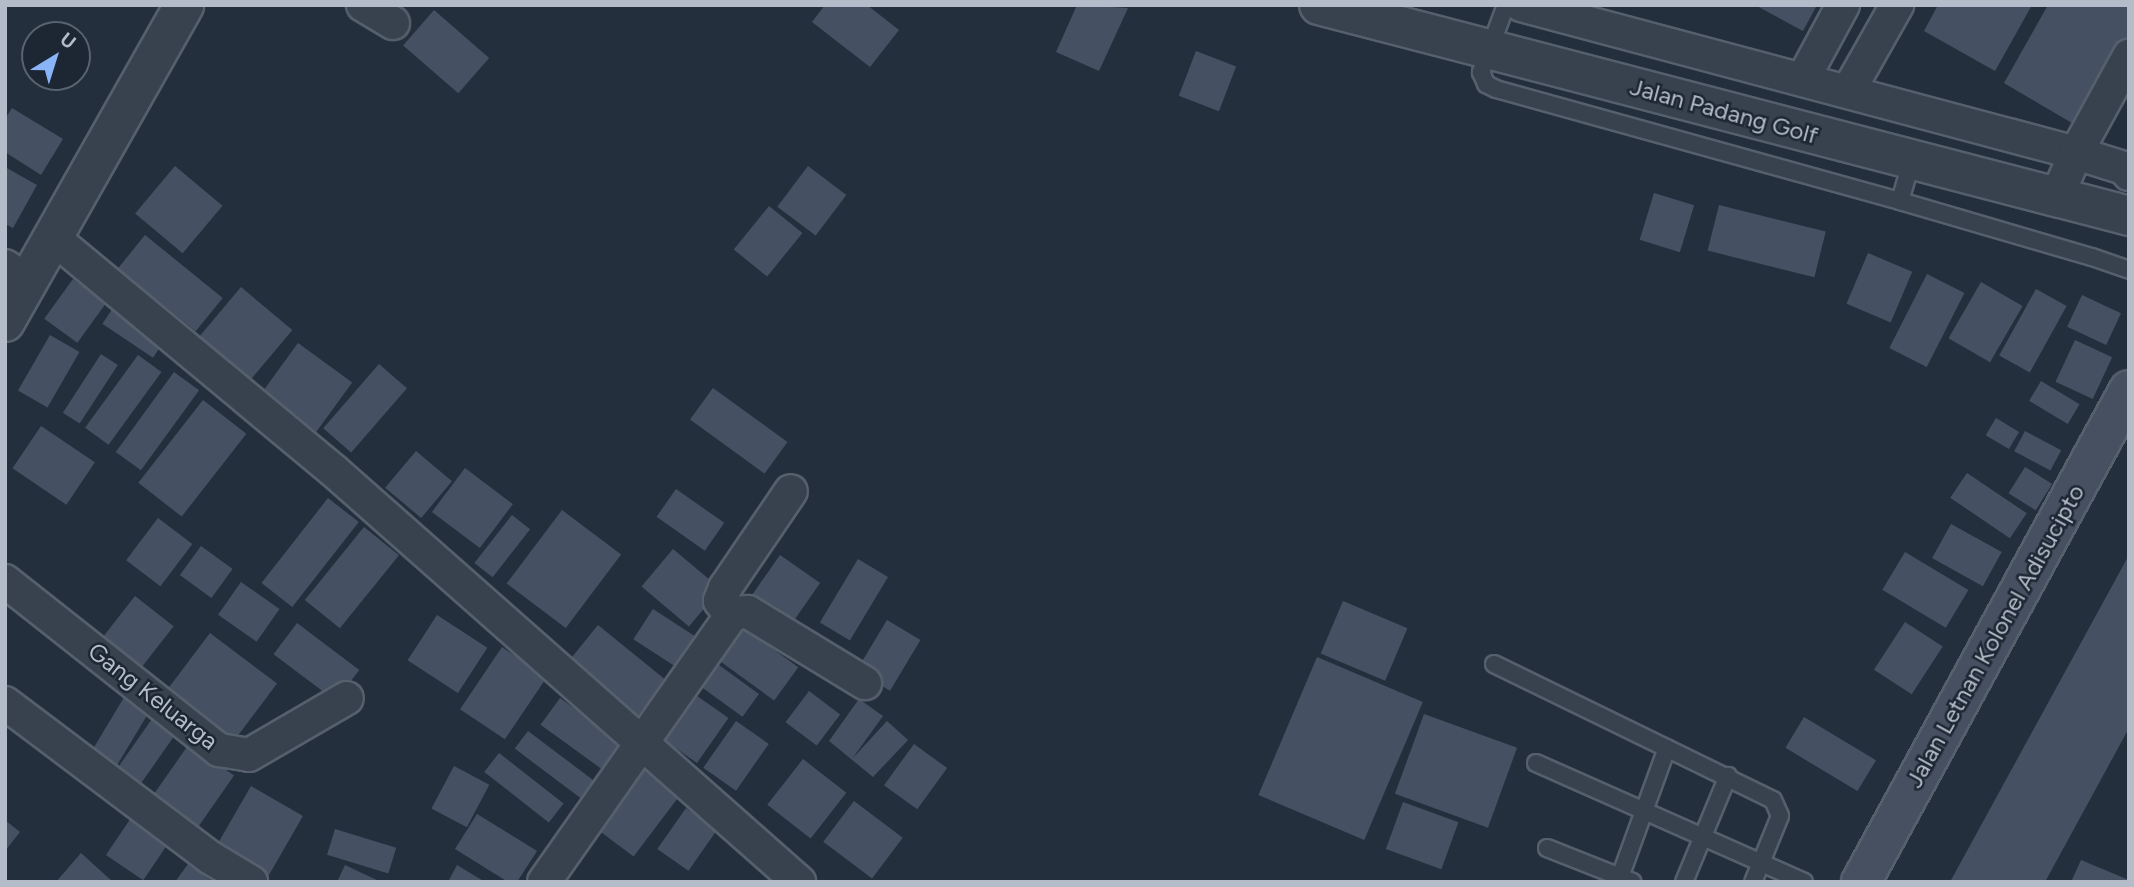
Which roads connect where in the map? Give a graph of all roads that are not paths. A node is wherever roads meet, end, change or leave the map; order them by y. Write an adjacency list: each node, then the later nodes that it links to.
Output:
1 (184, 5): 18 (street)
2 (363, 5): 7 (street)
3 (1319, 5): 8 (street, Jalan Padang Golf)
4 (1843, 5): 10 (street)
5 (1897, 5): 11 (street)
6 (1525, 6): 8 (lane); 10 (street)
7 (393, 23)
8 (1488, 50): 13 (street, Jalan Padang Golf); 16 (lane)
9 (2129, 56): 12 (street)
10 (1803, 79): 11 (street)
11 (1850, 90): 12 (street)
12 (2076, 153): 14 (street); 15 (street)
13 (1912, 159): 15 (street, Jalan Padang Golf); 16 (lane)
14 (2127, 168): 17 (street)
15 (2056, 196): 17 (street, Jalan Padang Golf)
16 (1900, 201): 19 (lane)
17 (2117, 213)
18 (51, 236): 20 (street); 30 (street)
19 (2129, 270)
20 (16, 274): 21 (street)
21 (5, 322)
22 (2129, 390): 45 (main road, Jalan Letnan Kolonel Adisucipto)
23 (791, 491): 25 (street)
24 (5, 580): 28 (street, Gang Keluarga)
25 (731, 615): 27 (street); 30 (street)
26 (1494, 664): 31 (lane)
27 (865, 683)
28 (347, 698)
29 (5, 703): 40 (street)
30 (643, 742): 38 (street); 41 (street)
31 (1667, 748): 33 (lane); 34 (lane)
32 (1536, 763): 34 (lane)
33 (1728, 776): 35 (lane); 37 (lane)
34 (1643, 810): 35 (lane); 39 (lane)
35 (1702, 837): 37 (lane); 42 (lane)
36 (1547, 848): 39 (lane)
37 (1762, 864): 43 (lane); 44 (lane)
38 (782, 876)
39 (1626, 880)
40 (251, 882)
41 (544, 882)
42 (1684, 882)
43 (1753, 882)
44 (1804, 882)
45 (1861, 882)

